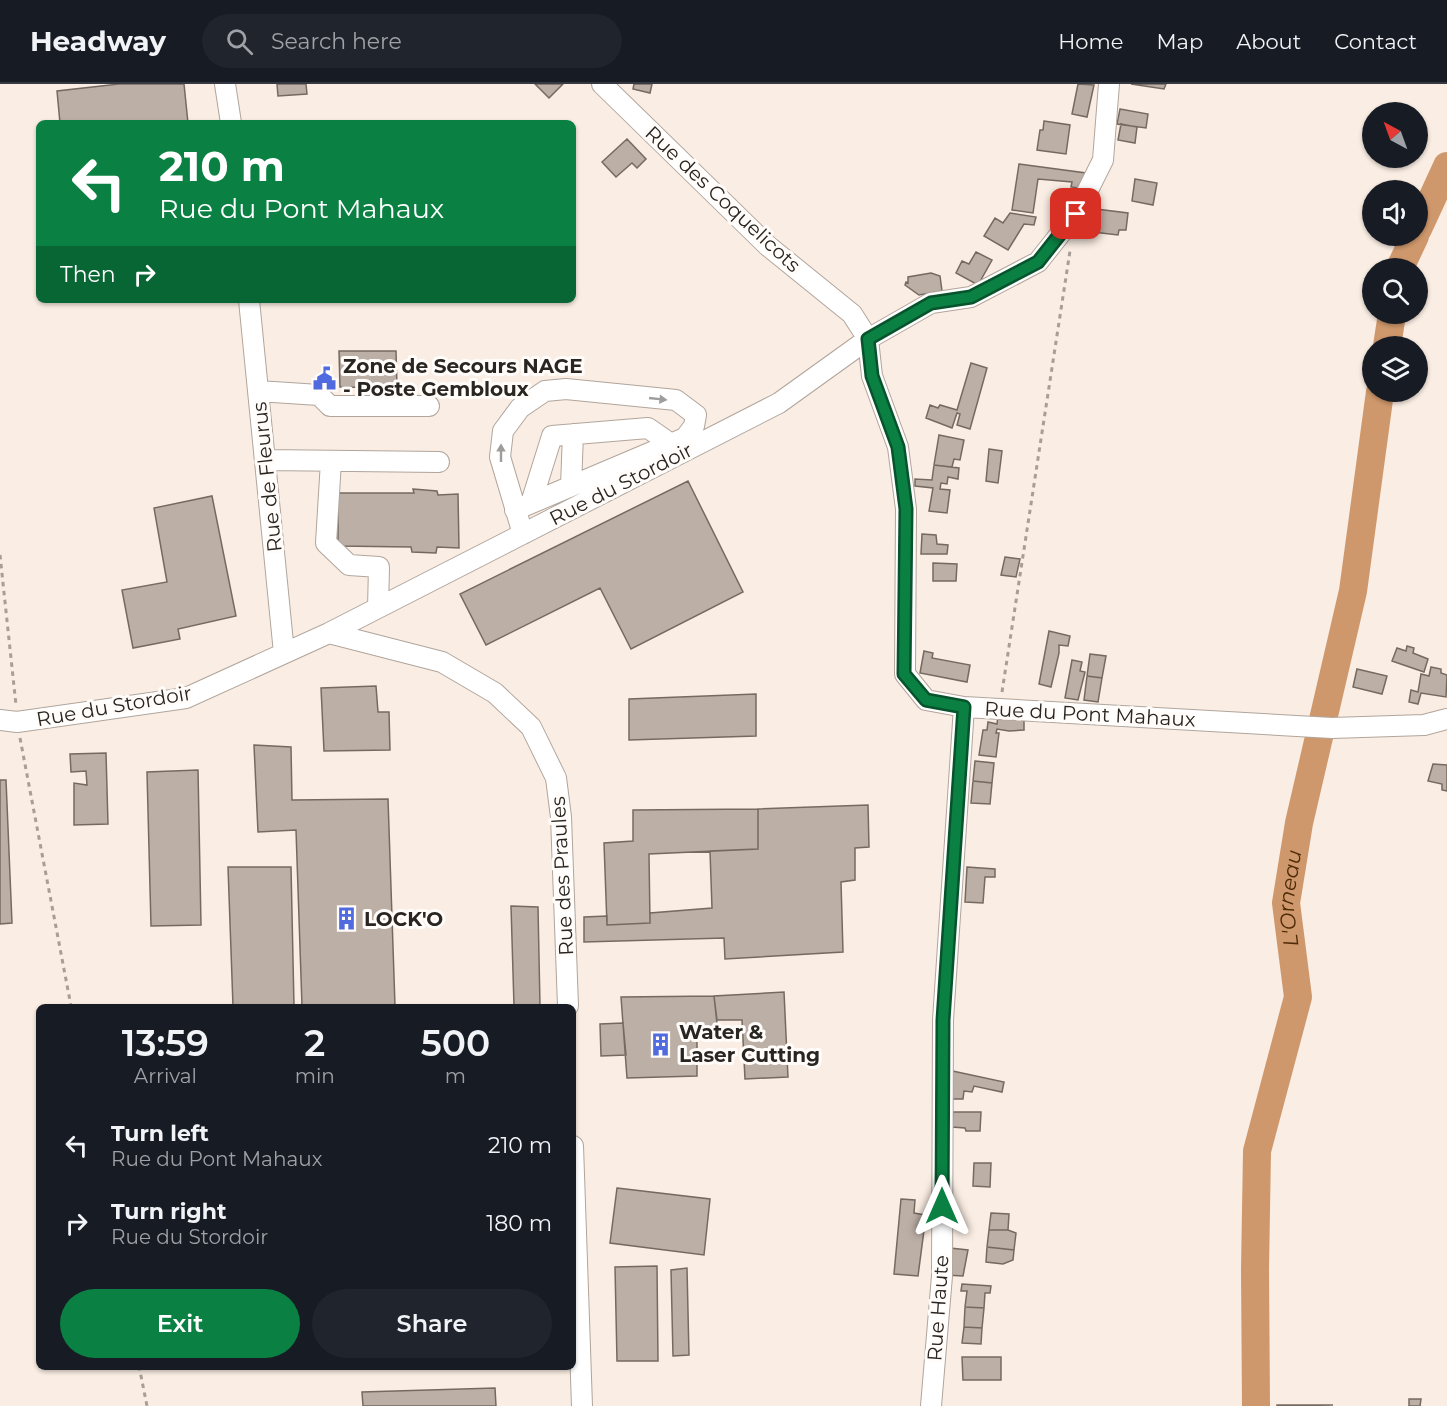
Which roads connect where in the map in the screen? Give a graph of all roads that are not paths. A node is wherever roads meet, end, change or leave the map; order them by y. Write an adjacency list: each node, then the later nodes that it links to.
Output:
1 (225, 84): 4 (street)
2 (602, 84): 6 (street, Rue des Coquelicots)
3 (1109, 84): 6 (street, Rue du Stordoir)
4 (231, 120)
5 (249, 303): 7 (street, Rue de Fleurus)
6 (868, 339): 16 (street, Rue du Stordoir); 20 (street, Rue du Pont Mahaux)
7 (258, 391): 8 (street); 11 (street, Rue de Fleurus)
8 (429, 406)
9 (573, 434): 10 (street); 14 (street); 15 (street)
10 (671, 444): 14 (street); 15 (street, one-way to 10)
11 (265, 460): 12 (street); 19 (street, Rue de Fleurus)
12 (331, 461): 13 (street); 17 (street)
13 (438, 462)
14 (571, 486): 15 (street)
15 (523, 506): 16 (street)
16 (523, 534): 17 (street, Rue du Stordoir)
17 (378, 608): 18 (street, Rue du Stordoir)
18 (329, 633): 19 (street, Rue du Stordoir); 23 (street, Rue des Praules)
19 (284, 653): 22 (street, Rue du Stordoir)
20 (964, 707): 21 (street, Rue du Pont Mahaux); 26 (street, Rue Haute)
21 (1447, 719)
22 (9, 721)
23 (568, 1004)
24 (576, 1233): 25 (street)
25 (582, 1406)
26 (931, 1406)

